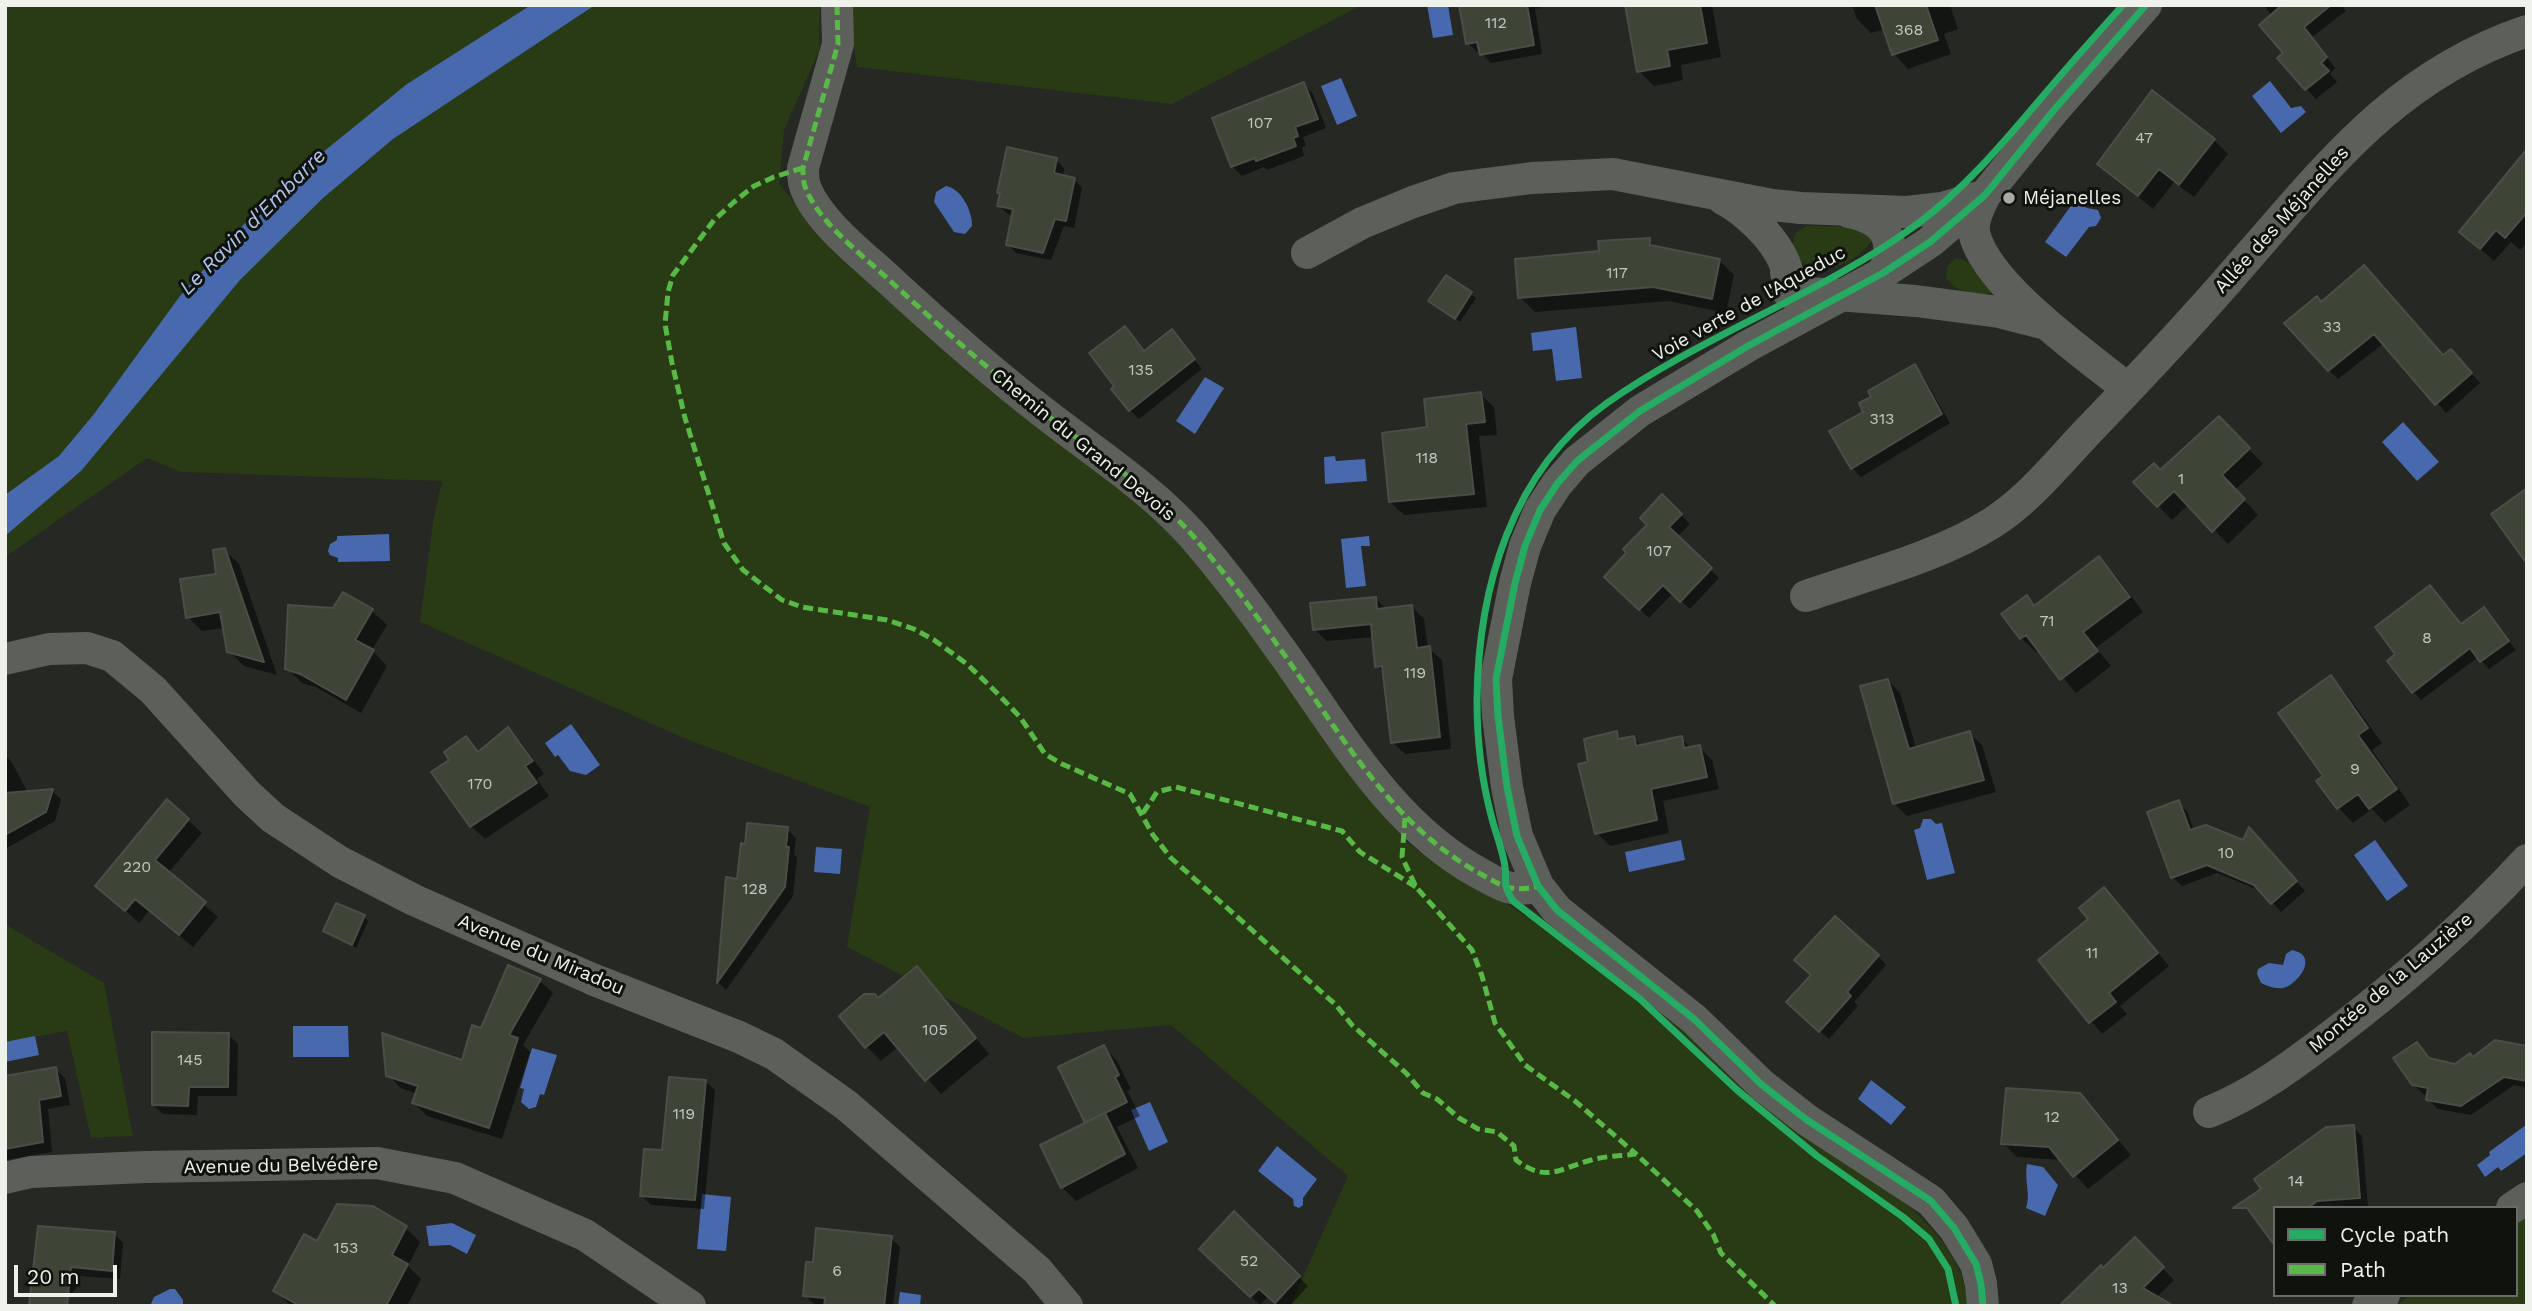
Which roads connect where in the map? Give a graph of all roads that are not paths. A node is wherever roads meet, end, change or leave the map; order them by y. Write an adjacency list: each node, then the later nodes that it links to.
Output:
1 (837, 5): 19 (street, Chemin du Grand Devois)
2 (2146, 5): 5 (street)
3 (2527, 31): 15 (street, Allée des Méjanelles)
4 (1713, 193): 6 (street); 8 (street); 9 (street)
5 (1985, 195): 6 (street); 7 (street); 13 (street)
6 (1832, 208): 10 (street)
7 (1930, 242): 10 (street); 12 (street)
8 (1307, 253)
9 (1786, 273): 11 (street); 14 (street)
10 (1883, 273): 11 (street)
11 (1843, 294): 12 (street); 14 (street)
12 (1963, 309): 13 (street)
13 (2046, 324): 15 (street)
14 (1753, 344): 19 (street)
15 (2128, 389): 16 (street, Allée des Méjanelles)
16 (1806, 596)
17 (5, 659): 23 (street, Avenue du Miradou)
18 (2527, 860): 20 (street, Montée de la Lauzière)
19 (1538, 886): 24 (street)
20 (2209, 1112)
21 (5, 1178): 22 (street, Avenue du Belvédère)
22 (690, 1306)
23 (1067, 1306)
24 (1983, 1306)

